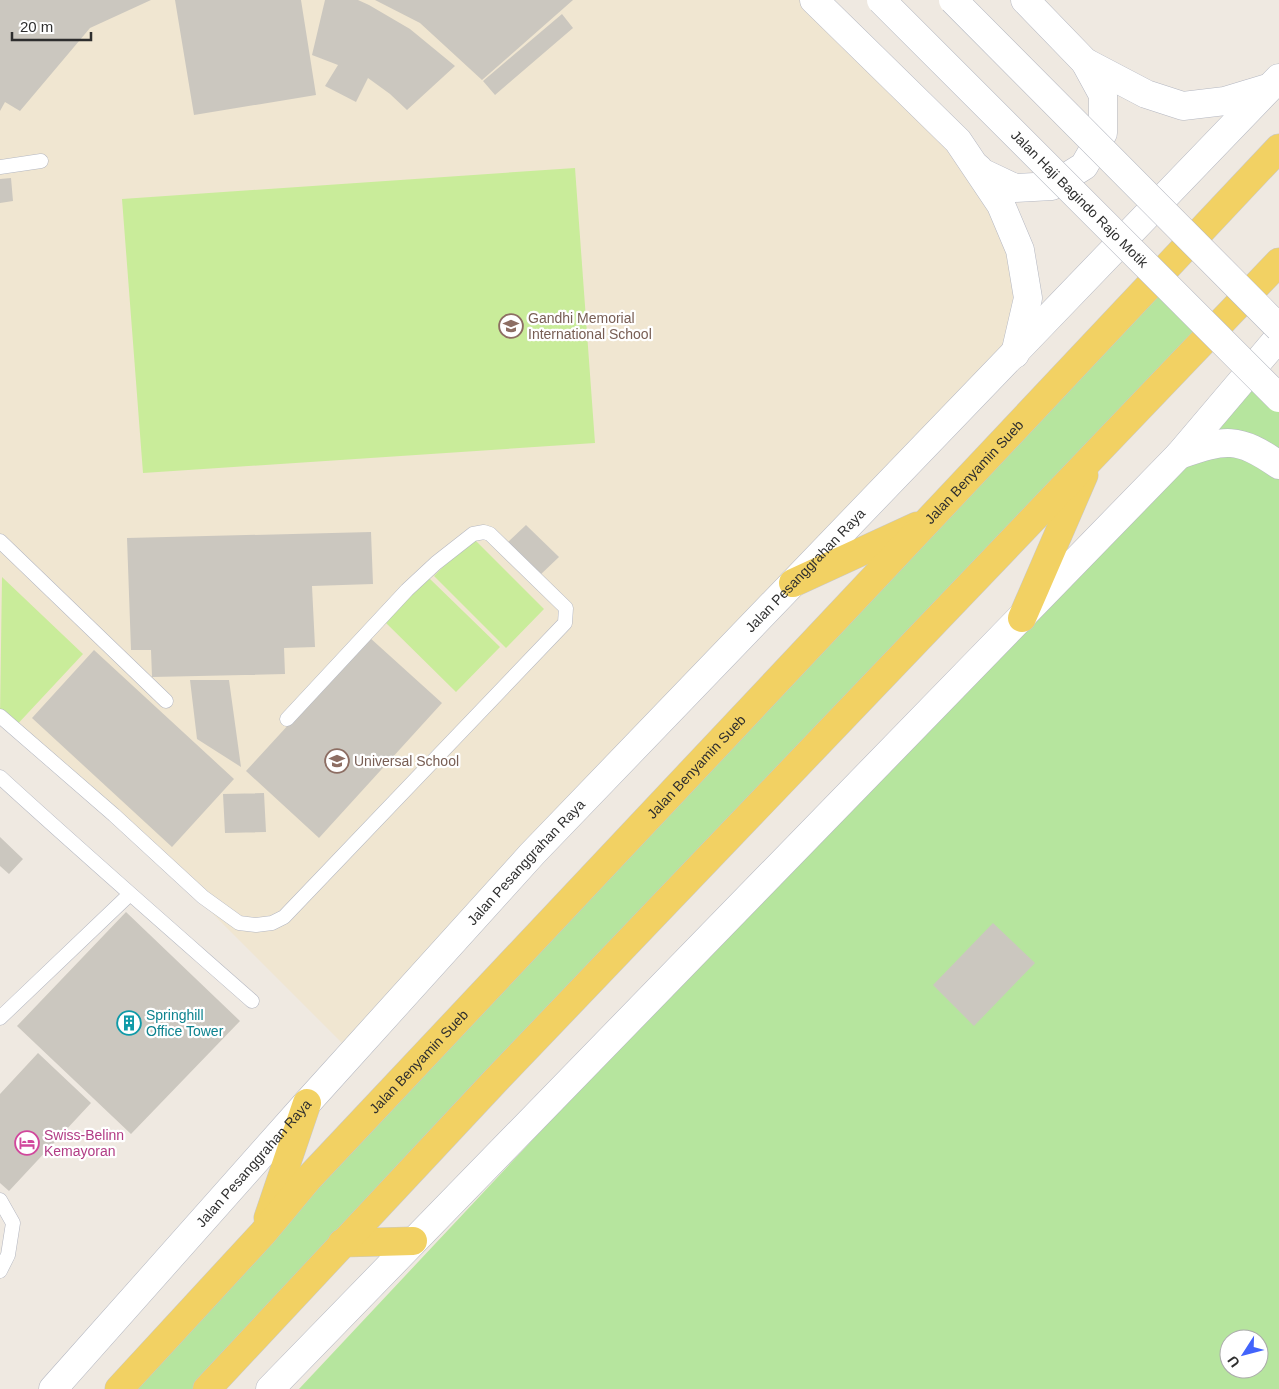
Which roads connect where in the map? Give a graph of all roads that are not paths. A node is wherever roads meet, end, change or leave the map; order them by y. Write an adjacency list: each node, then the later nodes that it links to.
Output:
1 (814, 0): 7 (main road)
2 (881, 0): 15 (main road, Jalan Haji Bagindo Rajo Motik, bridge)
3 (953, 0): 12 (main road, bridge)
4 (1025, 0): 5 (main road)
5 (1085, 62): 6 (main road); 7 (main road)
6 (1274, 83): 14 (main road)
7 (958, 141): 14 (main road)
8 (1279, 148): 19 (main road, Jalan Benyamin Sueb)
9 (41, 161): 10 (lane)
10 (0, 167)
11 (1279, 262): 17 (main road)
12 (1279, 328)
13 (1279, 337): 16 (main road)
14 (1015, 354): 21 (main road, Jalan Pesanggrahan Raya)
15 (1279, 398)
16 (1179, 455): 18 (main road); 22 (main road)
17 (1092, 457): 22 (main road); 34 (main road)
18 (1279, 465)
19 (930, 521): 21 (main road); 32 (main road, Jalan Benyamin Sueb)
20 (0, 542): 23 (lane)
21 (793, 583): 30 (main road, Jalan Pesanggrahan Raya)
22 (1022, 618): 33 (main road)
23 (166, 702)
24 (0, 716): 25 (lane)
25 (287, 719)
26 (0, 777): 27 (lane)
27 (130, 894): 28 (lane); 29 (lane)
28 (252, 1001)
29 (0, 1018)
30 (307, 1103): 32 (main road); 36 (main road, Jalan Pesanggrahan Raya)
31 (0, 1200): 35 (lane)
32 (263, 1233): 37 (main road, Jalan Benyamin Sueb)
33 (413, 1241): 34 (main road); 39 (main road)
34 (342, 1243): 38 (main road)
35 (0, 1271)
36 (53, 1389)
37 (119, 1389)
38 (207, 1389)
39 (270, 1389)

